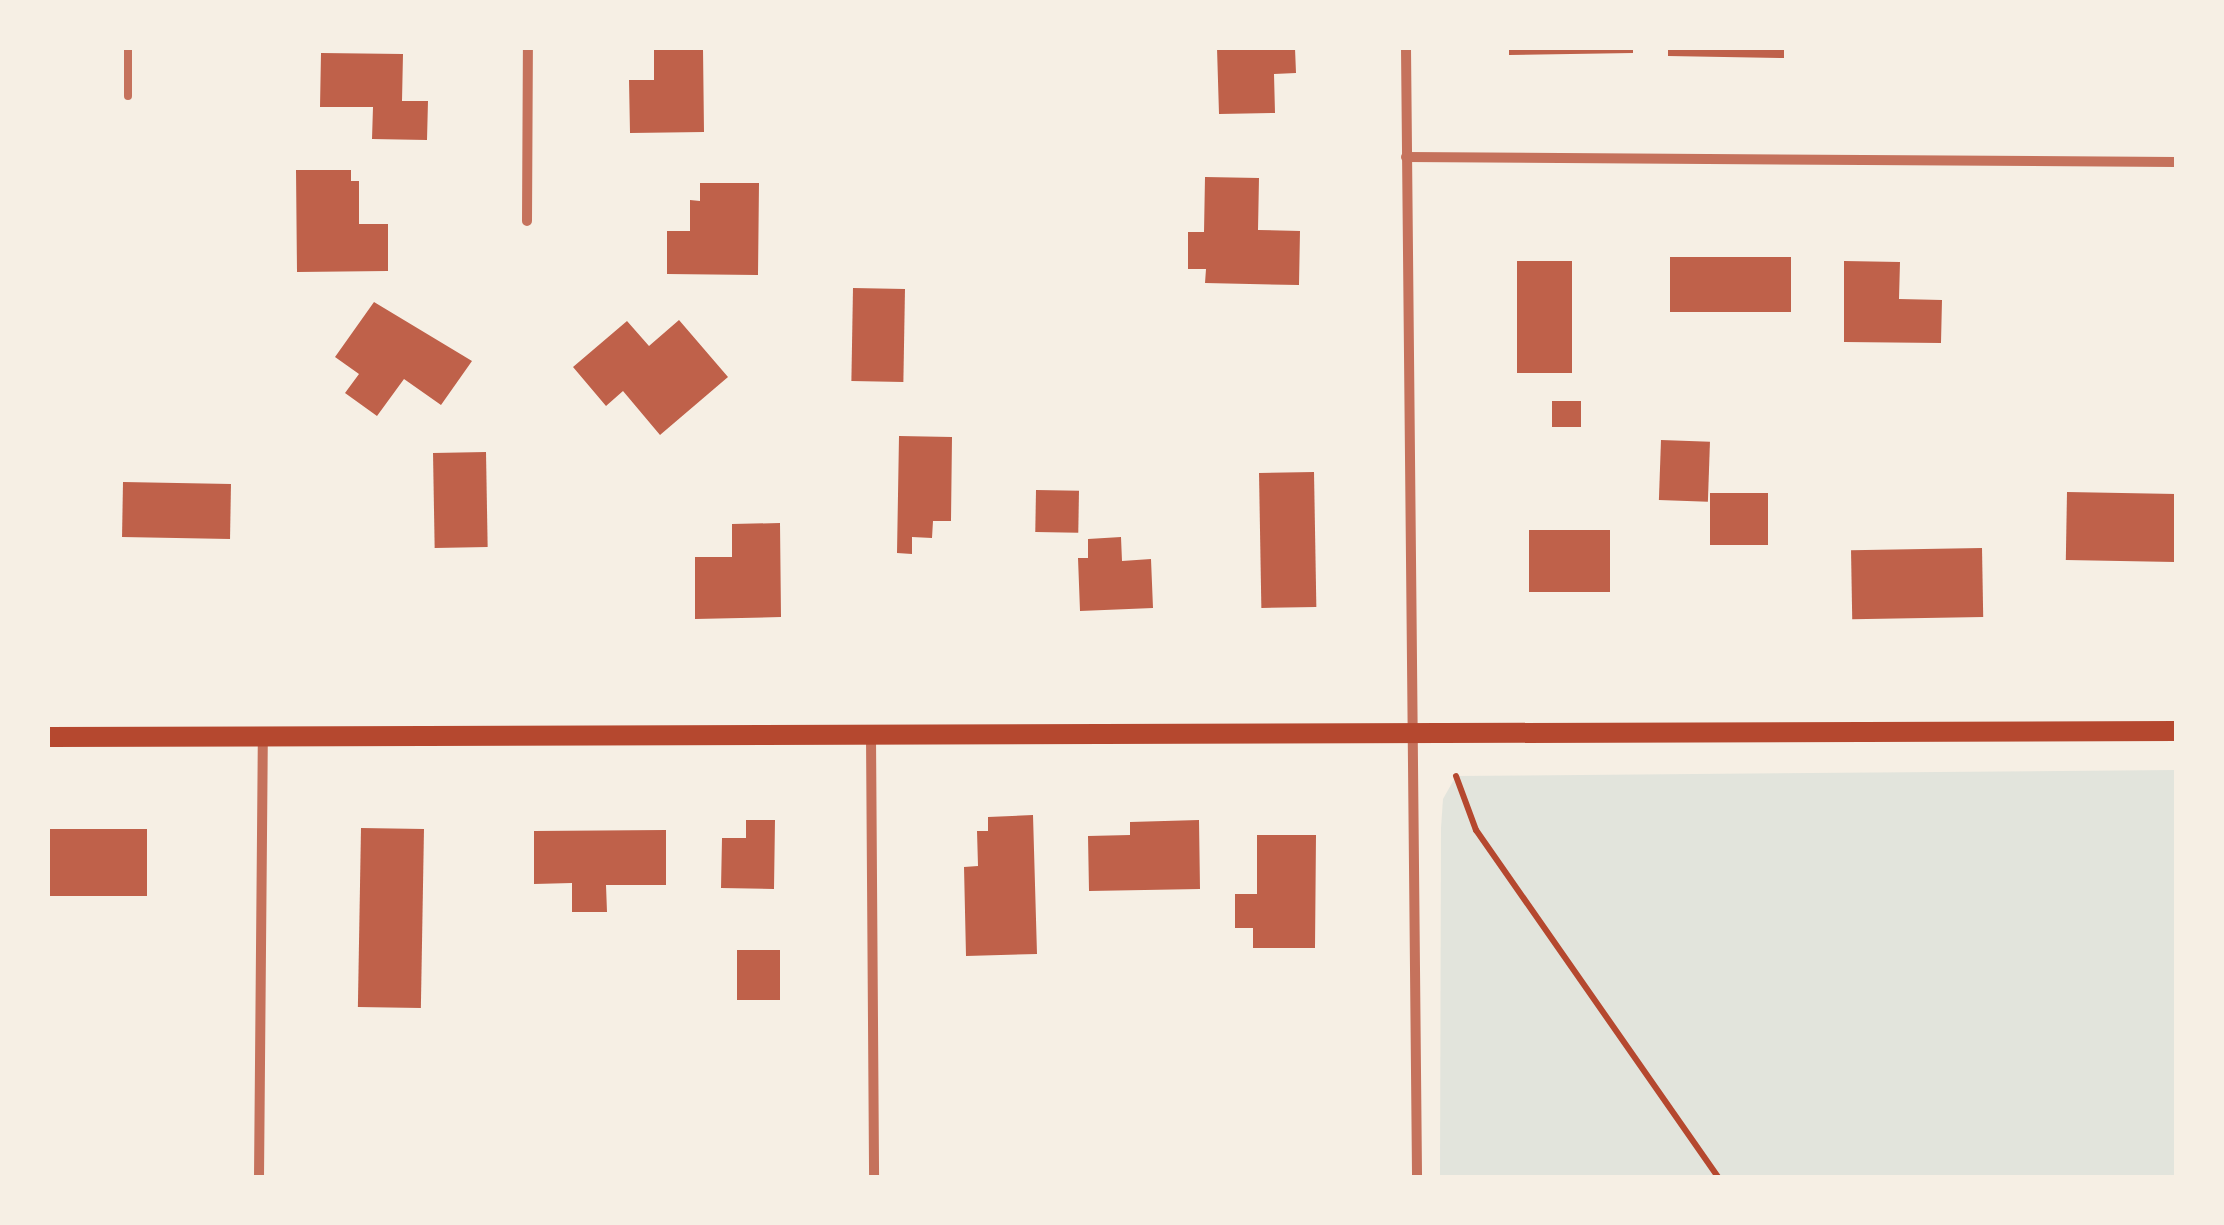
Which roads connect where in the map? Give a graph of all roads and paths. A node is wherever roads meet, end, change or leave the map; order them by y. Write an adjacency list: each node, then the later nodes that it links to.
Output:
1 (128, 48): 4 (lane)
2 (528, 48): 7 (street)
3 (1406, 48): 5 (street)
4 (128, 96)
5 (1406, 157): 6 (street); 9 (street)
6 (2176, 162)
7 (527, 221)
8 (2176, 731): 9 (main road)
9 (1413, 735): 10 (main road); 16 (street)
10 (871, 736): 11 (main road); 15 (street)
11 (263, 737): 12 (main road); 14 (street)
12 (48, 738)
13 (1456, 776): 17 (path)
14 (258, 1178)
15 (874, 1178)
16 (1417, 1178)
17 (1718, 1178)

